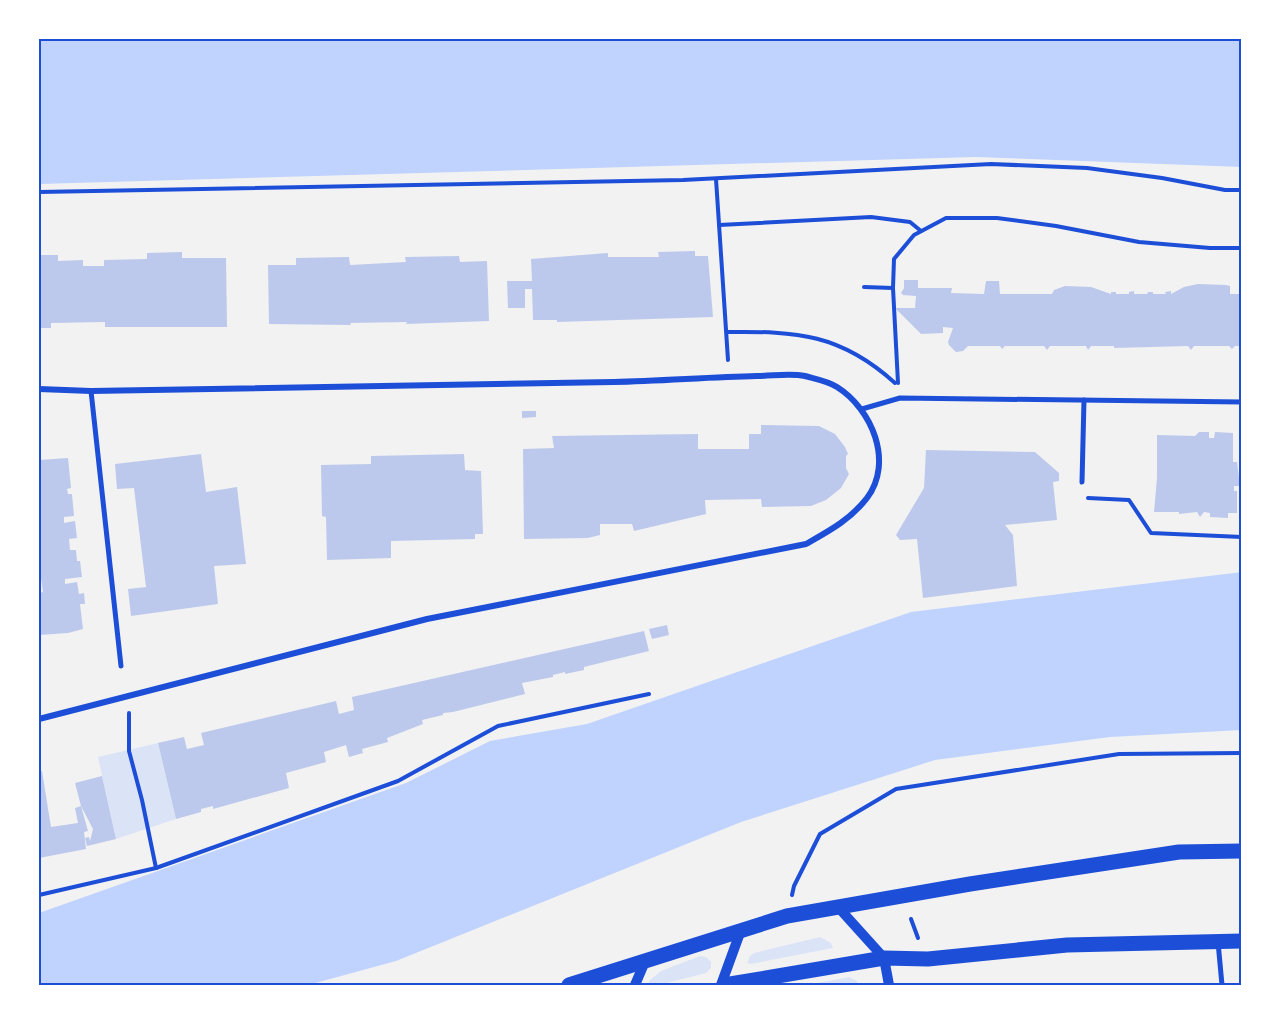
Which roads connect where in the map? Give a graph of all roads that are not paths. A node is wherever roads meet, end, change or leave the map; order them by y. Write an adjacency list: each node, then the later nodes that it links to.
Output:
1 (39, 389): 2 (street)
2 (92, 391): 5 (street); 7 (street)
3 (1084, 400): 4 (street); 5 (street); 6 (street)
4 (1242, 402)
5 (862, 409): 8 (street)
6 (1082, 482)
7 (121, 666)
8 (39, 719)
9 (1242, 851): 10 (main road)
10 (838, 907): 11 (main road); 14 (street)
11 (741, 930): 15 (main road); 18 (street)
12 (1242, 941): 13 (main road)
13 (1218, 942): 14 (main road); 20 (street)
14 (884, 958): 18 (main road); 19 (street)
15 (646, 959): 16 (main road); 17 (street)
16 (569, 985)
17 (635, 985)
18 (722, 985)
19 (889, 985)
20 (1222, 985)

